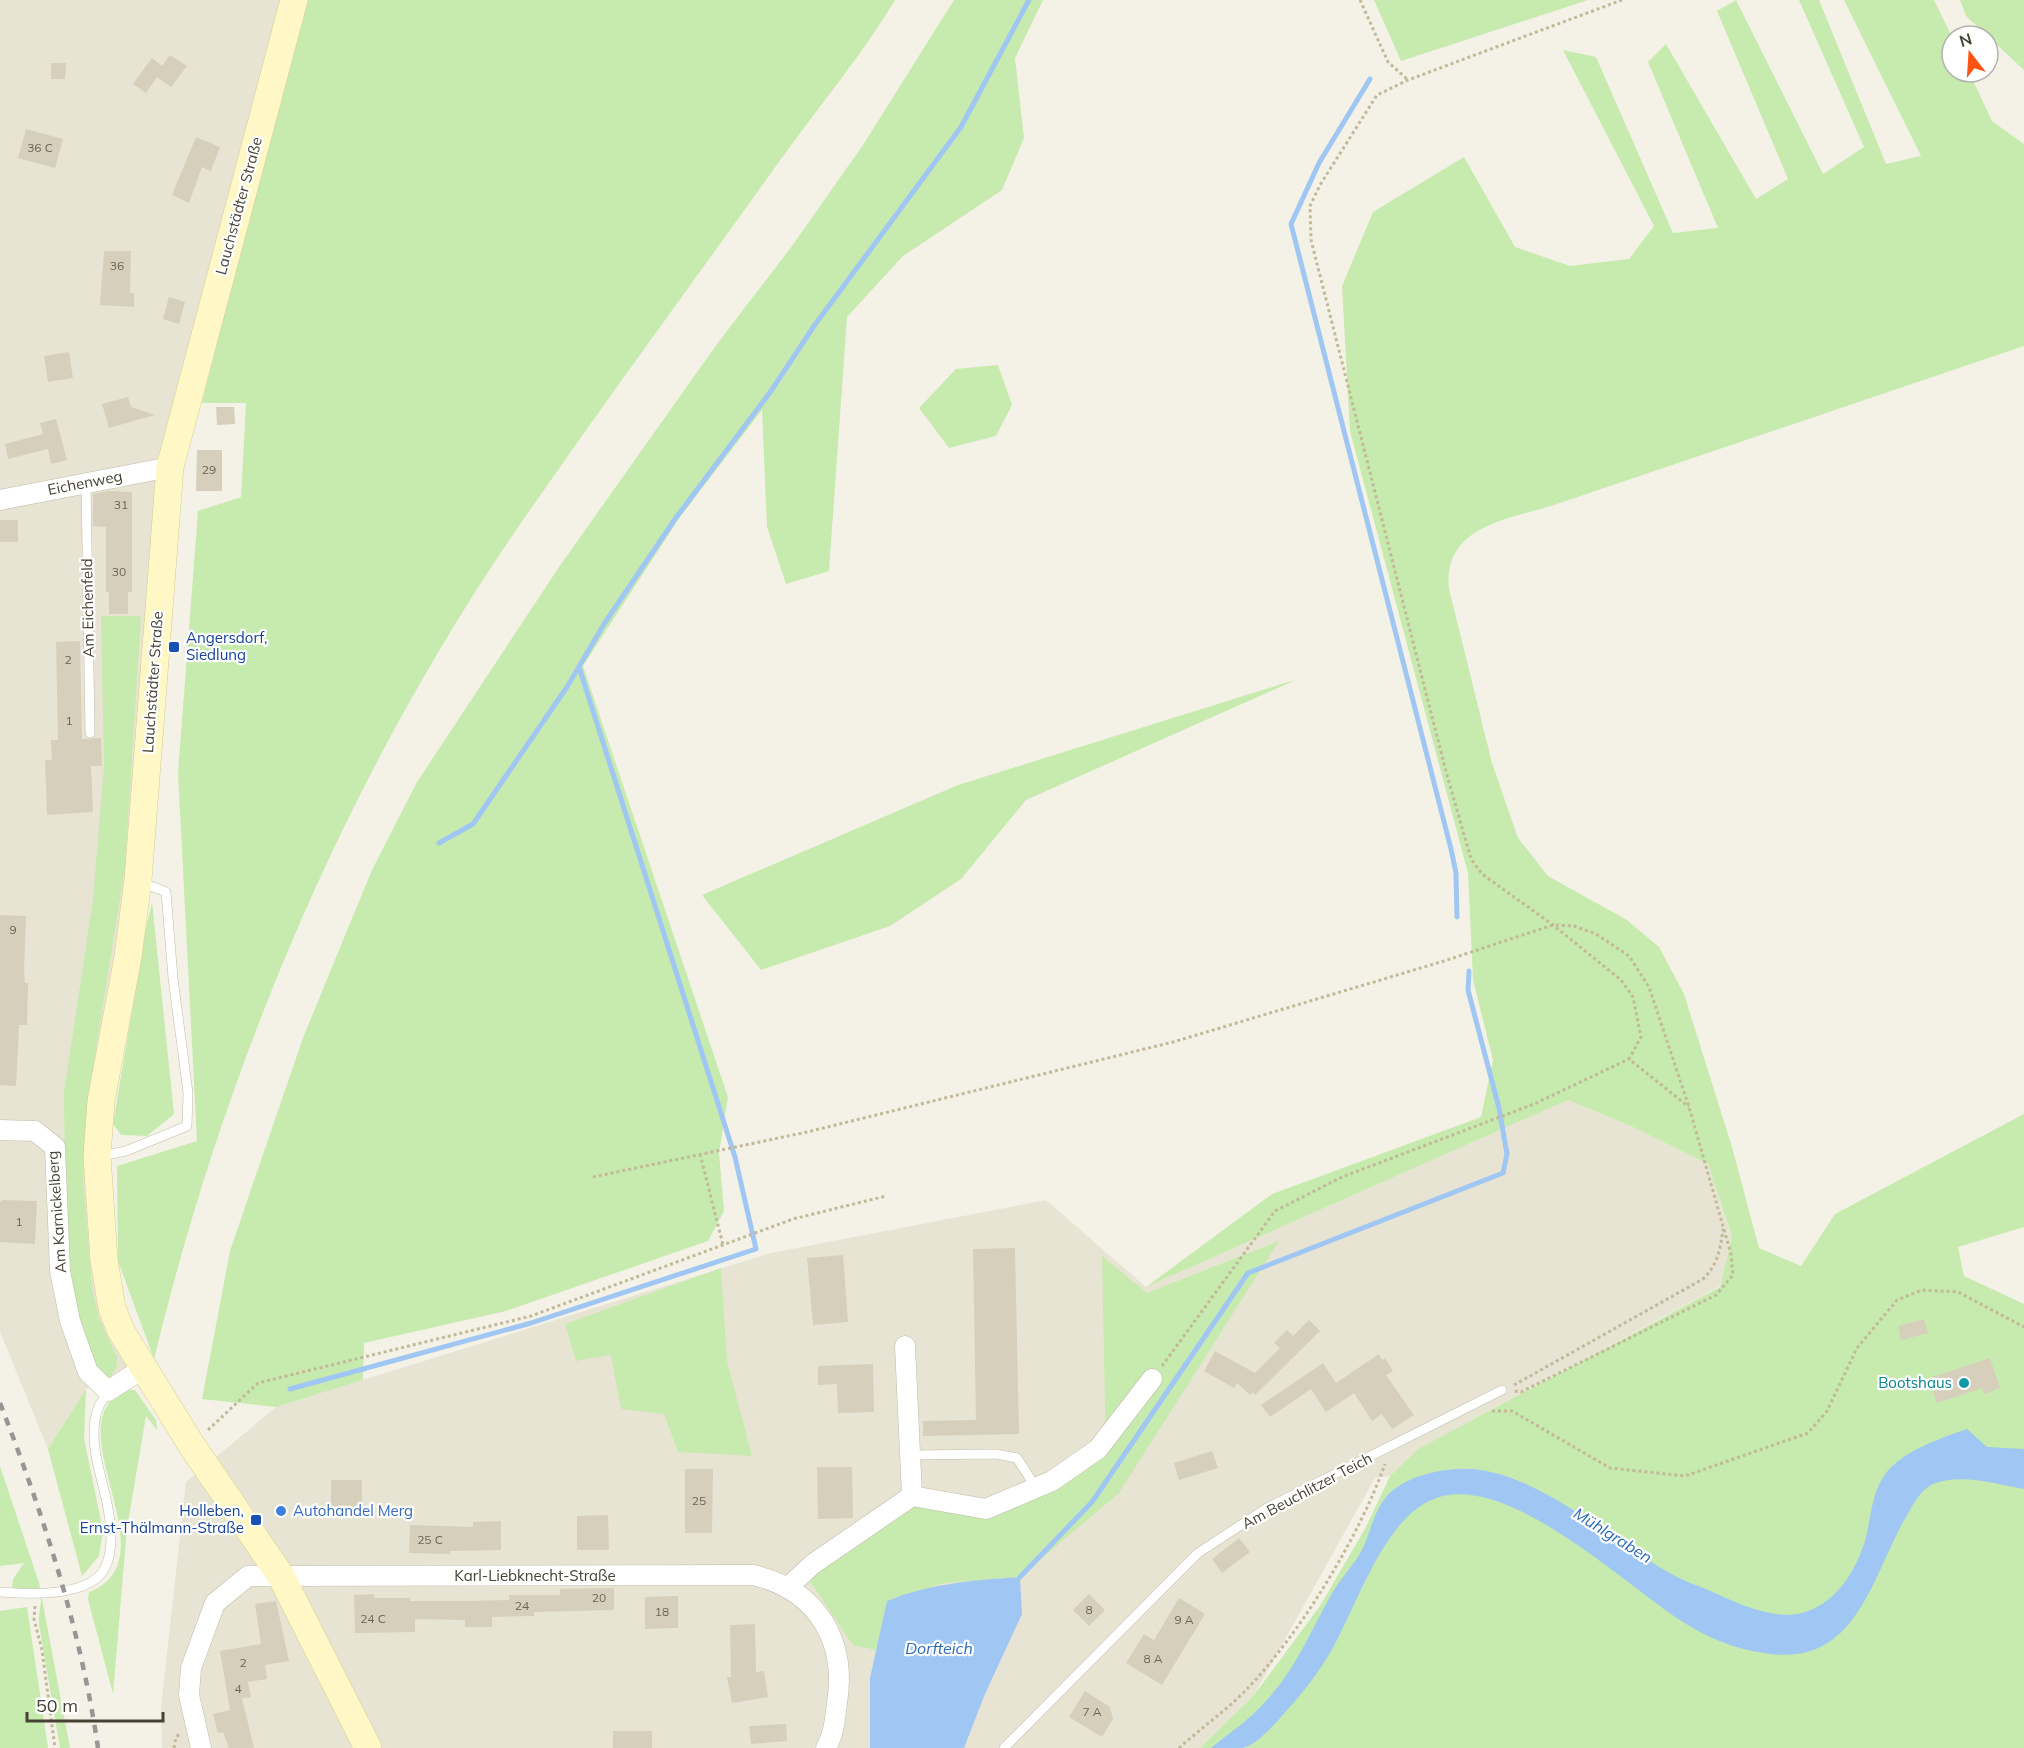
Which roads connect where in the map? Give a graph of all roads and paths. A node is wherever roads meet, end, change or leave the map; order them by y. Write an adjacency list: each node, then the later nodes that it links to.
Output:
1 (294, 0): 5 (main road, Lauchstädter Straße)
2 (1360, 0): 4 (path)
3 (1622, 0): 4 (path)
4 (1408, 80): 10 (path)
5 (170, 467): 6 (street, Eichenweg); 9 (main road, Lauchstädter Straße)
6 (86, 482): 7 (street, Eichenweg); 8 (lane, Am Eichenfeld)
7 (0, 500)
8 (90, 733)
9 (138, 880): 15 (main road, Lauchstädter Straße); 15 (lane)
10 (1554, 924): 11 (path); 12 (path); 14 (path)
11 (1629, 1059): 12 (path); 23 (path)
12 (1689, 1107): 18 (path)
13 (0, 1130): 25 (street, Am Karnickelberg)
14 (700, 1154): 16 (path); 19 (path)
15 (98, 1156): 22 (main road, Lauchstädter Straße)
16 (593, 1177)
17 (886, 1196): 19 (path)
18 (1723, 1227): 24 (path); 24 (path)
19 (723, 1245): 27 (path)
20 (2024, 1327): 26 (path)
21 (905, 1346): 29 (street)
22 (142, 1369): 25 (street); 27 (main road, Lauchstädter Straße)
23 (1152, 1379): 30 (street)
24 (1503, 1390): 26 (lane, Am Beuchlitzer Teich)
25 (108, 1391): 35 (lane)
26 (1460, 1412): 28 (lane, Am Beuchlitzer Teich)
27 (192, 1446): 32 (main road, Lauchstädter Straße)
28 (1392, 1446): 40 (lane, Am Beuchlitzer Teich); 41 (path)
29 (909, 1455): 30 (lane); 31 (street)
30 (1036, 1488): 31 (street)
31 (912, 1496): 33 (street)
32 (281, 1576): 33 (street, Karl-Liebknecht-Straße); 37 (street, Karl-Liebknecht-Straße); 38 (main road, Lauchstädter Straße)
33 (787, 1588): 39 (street, Karl-Liebknecht-Straße)
34 (0, 1592): 35 (lane)
35 (36, 1595): 36 (path)
36 (56, 1748)
37 (201, 1748)
38 (368, 1748)
39 (826, 1748)
40 (1004, 1748)
41 (1179, 1748)

